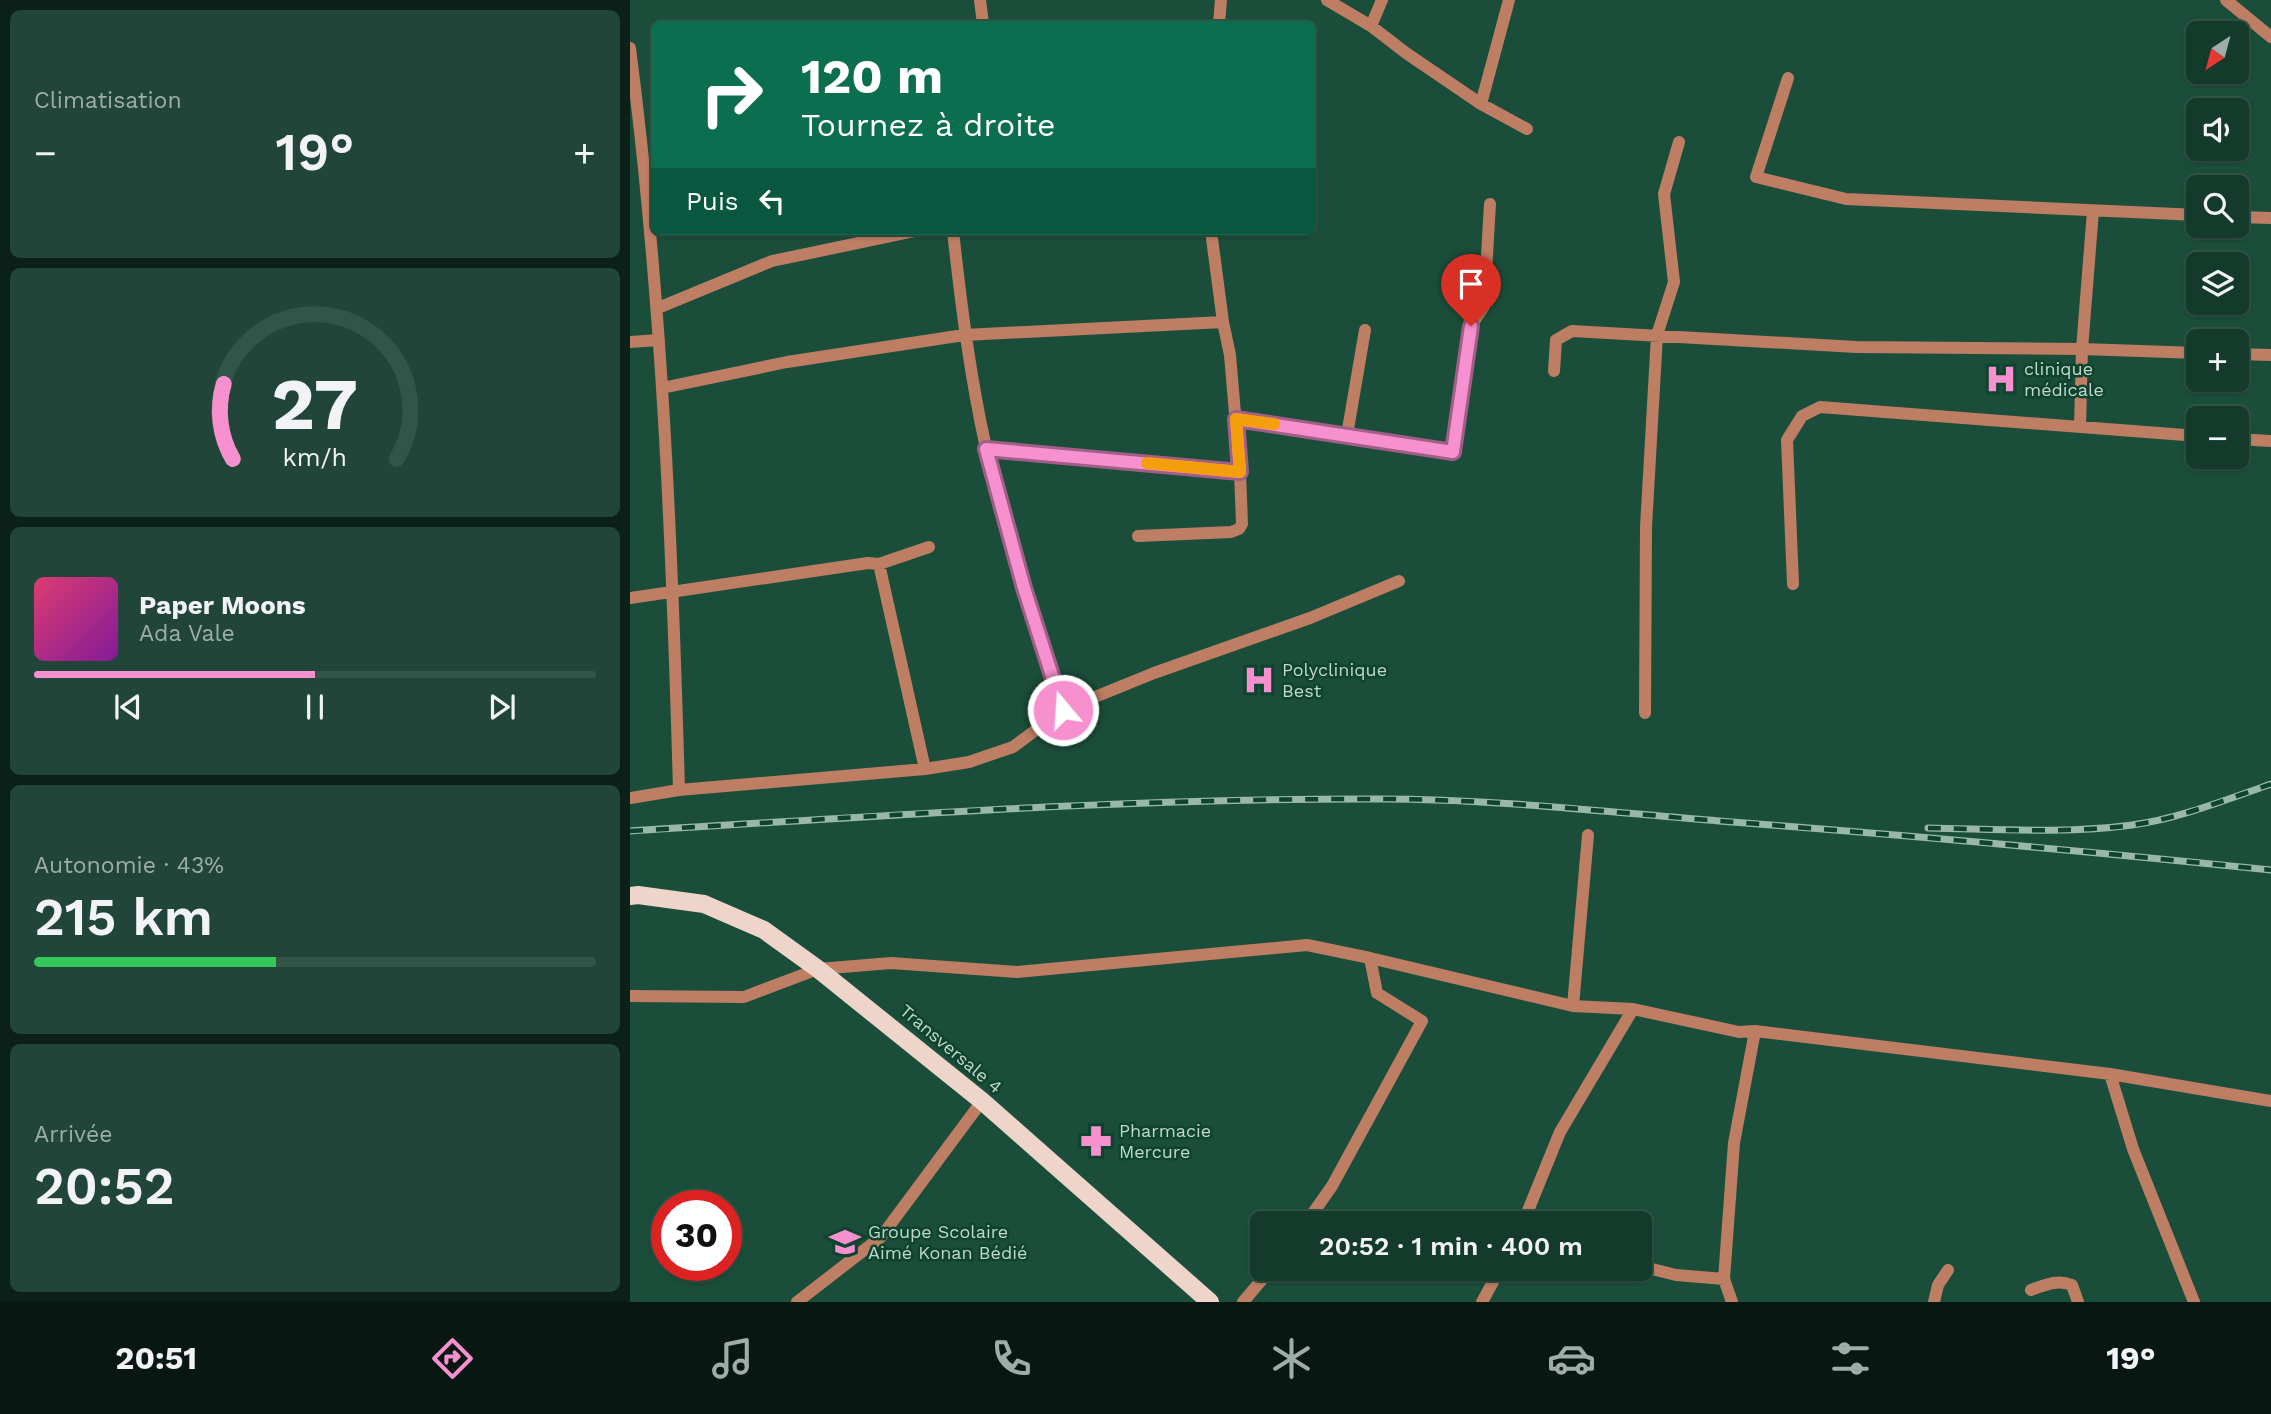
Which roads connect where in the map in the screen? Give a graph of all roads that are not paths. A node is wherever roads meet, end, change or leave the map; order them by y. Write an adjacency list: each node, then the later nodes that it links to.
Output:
1 (980, 0): 7 (street)
2 (1221, 0): 8 (street)
3 (1327, 0): 9 (street)
4 (1382, 0): 9 (street)
5 (1509, 0): 13 (street)
6 (2226, 0): 10 (street)
7 (983, 21)
8 (1219, 21)
9 (1371, 26): 13 (street)
10 (2271, 37)
11 (630, 48): 15 (street)
12 (1788, 78): 19 (street)
13 (1481, 104): 14 (street)
14 (1527, 129)
15 (648, 138): 17 (street)
16 (1679, 142): 31 (street)
17 (651, 189)
18 (1490, 204): 42 (street)
19 (2093, 211): 20 (street); 34 (street)
20 (2186, 215)
21 (2249, 217): 22 (street)
22 (2271, 218)
23 (654, 235): 27 (street)
24 (896, 235): 27 (street)
25 (953, 235): 30 (street)
26 (1212, 235): 28 (street)
27 (658, 308): 32 (street)
28 (1223, 322): 30 (street); 40 (street)
29 (1365, 330): 42 (street)
30 (964, 335): 39 (street); 46 (street)
31 (1657, 335): 34 (street); 38 (street); 56 (street)
32 (659, 340): 33 (street); 39 (street)
33 (630, 342)
34 (2082, 349): 35 (street); 41 (street)
35 (2186, 353)
36 (2249, 354): 37 (street)
37 (2271, 355)
38 (1554, 371)
39 (662, 388): 53 (street)
40 (1236, 419): 42 (street); 47 (street)
41 (2080, 427): 43 (street); 52 (street)
42 (1348, 435)
43 (2186, 435)
44 (2249, 440): 45 (street)
45 (2271, 441)
46 (986, 449): 47 (street); 55 (street)
47 (1240, 472): 48 (street)
48 (1138, 536)
49 (929, 547): 50 (street)
50 (879, 564): 53 (street); 57 (street)
51 (1399, 581): 55 (street)
52 (1793, 584)
53 (674, 591): 54 (street); 58 (street)
54 (630, 598)
55 (1063, 710): 57 (street)
56 (1645, 713)
57 (925, 769): 58 (street)
58 (679, 790): 59 (street)
59 (630, 798)
60 (1588, 835): 65 (street)
61 (630, 896): 63 (main road, Transversale 4)
62 (1370, 958): 63 (street); 65 (street); 71 (street)
63 (818, 969): 64 (street); 69 (main road, Transversale 4)
64 (630, 996)
65 (1573, 1006): 66 (street)
66 (1633, 1009): 67 (street); 72 (street)
67 (1755, 1031): 68 (street); 75 (street)
68 (2110, 1074): 70 (street); 86 (street)
69 (982, 1101): 79 (street); 80 (main road, Transversale 4)
70 (2271, 1101)
71 (1314, 1211)
72 (1528, 1211)
73 (1652, 1269): 75 (street)
74 (1948, 1270): 84 (street)
75 (1724, 1279): 83 (street)
76 (1261, 1281): 81 (street)
77 (1493, 1281): 82 (street)
78 (2031, 1290): 85 (street)
79 (797, 1302)
80 (1210, 1302)
81 (1244, 1302)
82 (1482, 1302)
83 (1732, 1302)
84 (1934, 1302)
85 (2078, 1302)
86 (2194, 1302)

